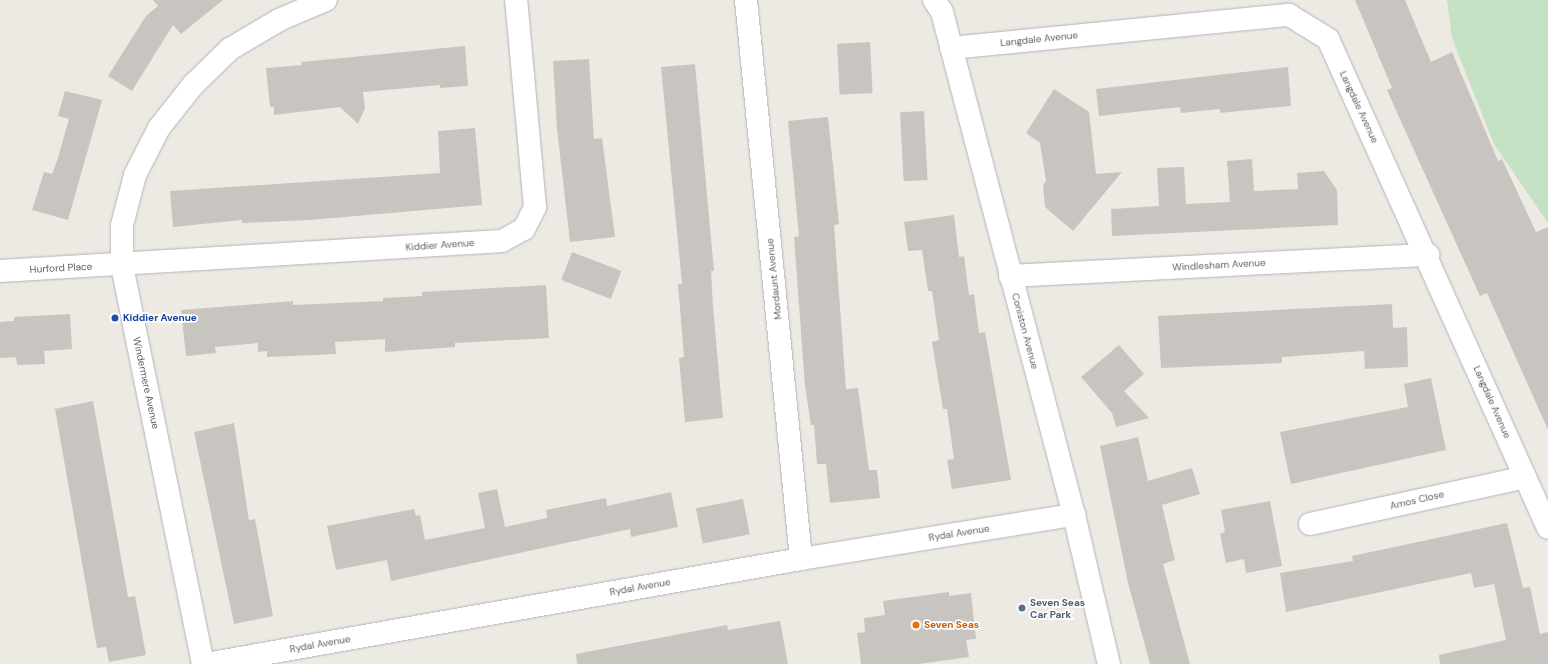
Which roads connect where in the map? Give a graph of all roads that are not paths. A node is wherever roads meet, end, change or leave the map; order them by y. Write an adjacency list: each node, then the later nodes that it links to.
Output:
1 (326, 0): 7 (street, Windermere Avenue)
2 (516, 0): 7 (street, Kiddier Avenue)
3 (746, 0): 14 (street, Mordaunt Avenue)
4 (934, 0): 5 (street, Coniston Avenue)
5 (950, 48): 6 (street, Langdale Avenue); 9 (street, Coniston Avenue)
6 (1428, 255): 9 (street, Windlesham Avenue); 10 (street, Langdale Avenue)
7 (122, 265): 8 (street, Hurford Place); 15 (street, Windermere Avenue)
8 (0, 271)
9 (1010, 276): 11 (street, Coniston Avenue)
10 (1525, 477): 12 (street, Amos Close); 13 (street, Langdale Avenue)
11 (1074, 515): 14 (street, Rydal Avenue); 16 (street, Coniston Avenue)
12 (1310, 524)
13 (1548, 528)
14 (801, 559): 15 (street, Rydal Avenue)
15 (204, 664)
16 (1109, 664)

